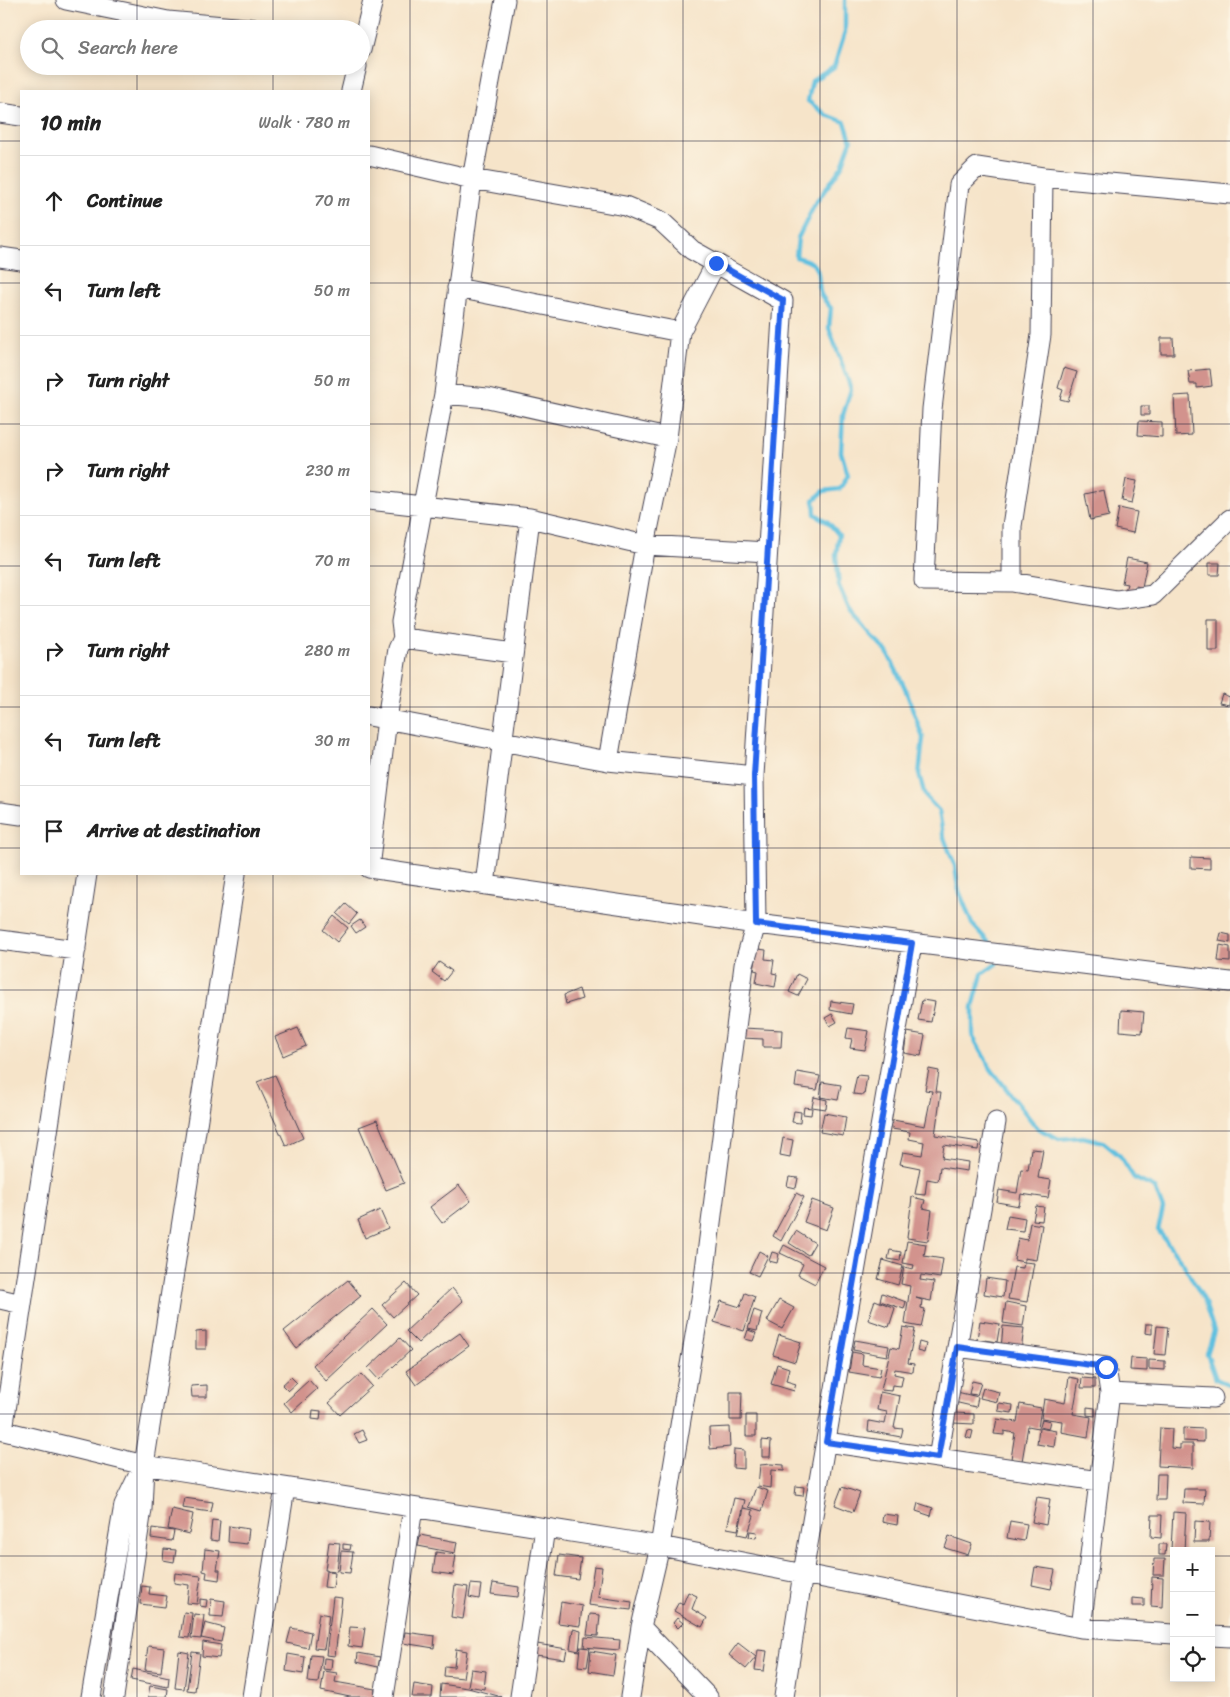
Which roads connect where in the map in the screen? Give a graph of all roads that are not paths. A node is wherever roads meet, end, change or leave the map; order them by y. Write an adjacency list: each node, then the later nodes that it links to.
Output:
1 (66, 0): 4 (street)
2 (373, 0): 5 (street)
3 (505, 0): 12 (street)
4 (159, 20)
5 (368, 20)
6 (355, 75): 7 (street)
7 (351, 90)
8 (0, 113): 9 (street)
9 (20, 116)
10 (370, 155): 12 (street)
11 (1043, 177): 13 (street); 27 (street); 27 (street)
12 (472, 179): 16 (street); 17 (street)
13 (1230, 194)
14 (0, 257): 15 (street)
15 (20, 260)
16 (716, 263): 18 (street); 26 (street)
17 (457, 288): 18 (street); 19 (street)
18 (680, 332): 20 (street)
19 (444, 394): 20 (street); 22 (street)
20 (667, 438): 25 (street)
21 (370, 500): 22 (street)
22 (421, 506): 23 (street); 28 (street)
23 (530, 518): 25 (street); 29 (street)
24 (1230, 519): 27 (street)
25 (645, 545): 26 (street); 33 (street)
26 (767, 552): 34 (street)
27 (1012, 582)
28 (403, 638): 29 (street); 31 (street)
29 (513, 653): 32 (street)
30 (370, 716): 31 (street)
31 (387, 719): 32 (street); 37 (street)
32 (502, 740): 33 (street); 41 (street)
33 (608, 761): 34 (street)
34 (754, 776): 42 (street)
35 (0, 812): 36 (street)
36 (20, 815)
37 (370, 860)
38 (370, 868): 41 (street)
39 (87, 875): 45 (street)
40 (236, 875): 56 (street)
41 (485, 885): 42 (street)
42 (756, 924): 44 (street); 61 (street)
43 (0, 940): 45 (street)
44 (912, 943): 46 (street); 54 (street)
45 (76, 950): 49 (street)
46 (1230, 982)
47 (996, 1122): 50 (street)
48 (0, 1299): 49 (street)
49 (22, 1304): 53 (street)
50 (957, 1347): 51 (street); 55 (street)
51 (1110, 1393): 52 (street); 57 (street)
52 (1213, 1398)
53 (2, 1430): 56 (street)
54 (826, 1442): 55 (street); 62 (street)
55 (938, 1458): 57 (street)
56 (144, 1465): 58 (street); 68 (street); 69 (street)
57 (1099, 1481): 64 (street)
58 (285, 1488): 59 (street); 70 (street)
59 (413, 1508): 60 (street); 71 (street)
60 (545, 1528): 61 (street); 72 (street)
61 (660, 1546): 62 (street); 63 (street)
62 (803, 1573): 64 (street); 75 (street)
63 (642, 1627): 73 (street); 74 (street)
64 (1081, 1628): 65 (street)
65 (1170, 1634)
66 (1215, 1636): 67 (street)
67 (1230, 1637)
68 (91, 1697)
69 (114, 1697)
70 (252, 1697)
71 (384, 1697)
72 (520, 1697)
73 (630, 1697)
74 (708, 1697)
75 (784, 1697)

